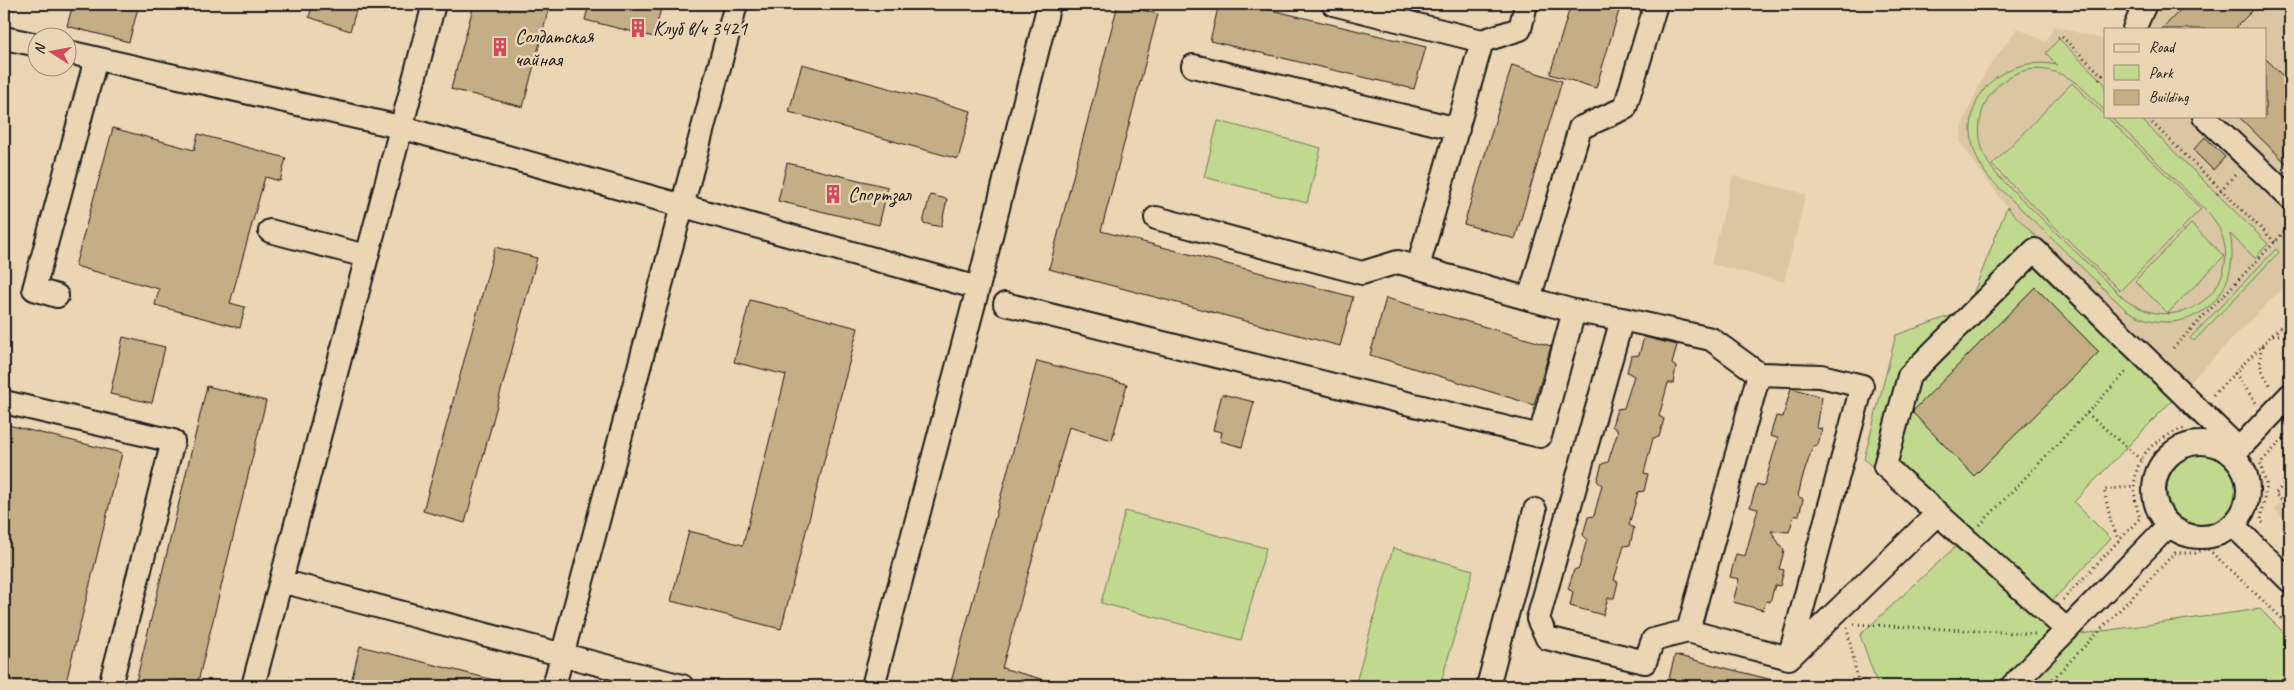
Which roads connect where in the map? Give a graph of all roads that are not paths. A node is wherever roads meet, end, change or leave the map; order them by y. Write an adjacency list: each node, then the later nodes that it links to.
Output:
1 (434, 4): 16 (street)
2 (736, 4): 19 (street)
3 (1050, 4): 24 (street)
4 (1333, 4): 10 (street)
5 (1526, 4): 10 (street)
6 (1656, 4): 26 (street)
7 (2144, 4): 8 (street)
8 (2134, 28)
9 (4, 38): 11 (street)
10 (1482, 42): 17 (street)
11 (28, 43)
12 (78, 54): 13 (street)
13 (96, 58): 16 (street); 25 (street)
14 (1194, 66): 17 (street)
15 (2206, 118): 18 (street)
16 (400, 127): 19 (street); 22 (street)
17 (1458, 129): 23 (street)
18 (2290, 198)
19 (682, 206): 24 (street); 42 (street)
20 (1156, 218): 23 (street)
21 (270, 231): 22 (street)
22 (366, 256): 38 (street)
23 (1418, 267): 26 (street)
24 (978, 288): 48 (street)
25 (57, 296)
26 (1529, 299): 28 (street)
27 (1005, 304): 28 (street)
28 (1574, 311): 29 (street)
29 (1622, 319): 30 (street); 40 (street)
30 (1759, 374): 40 (street); 43 (street)
31 (2281, 391): 33 (street)
32 (4, 402): 44 (street)
33 (2236, 452): 35 (street); 36 (street); 37 (street)
34 (1535, 510): 49 (street)
35 (1938, 513): 41 (street); 43 (street)
36 (2169, 525): 37 (street); 41 (street)
37 (2233, 525): 39 (street)
38 (281, 581): 42 (street); 45 (street)
39 (2290, 581)
40 (1688, 631): 43 (street)
41 (2064, 633): 50 (street)
42 (562, 656): 46 (street); 47 (street)
43 (1789, 658)
44 (110, 686)
45 (253, 686)
46 (554, 686)
47 (682, 686)
48 (873, 686)
49 (1488, 686)
50 (2012, 686)

